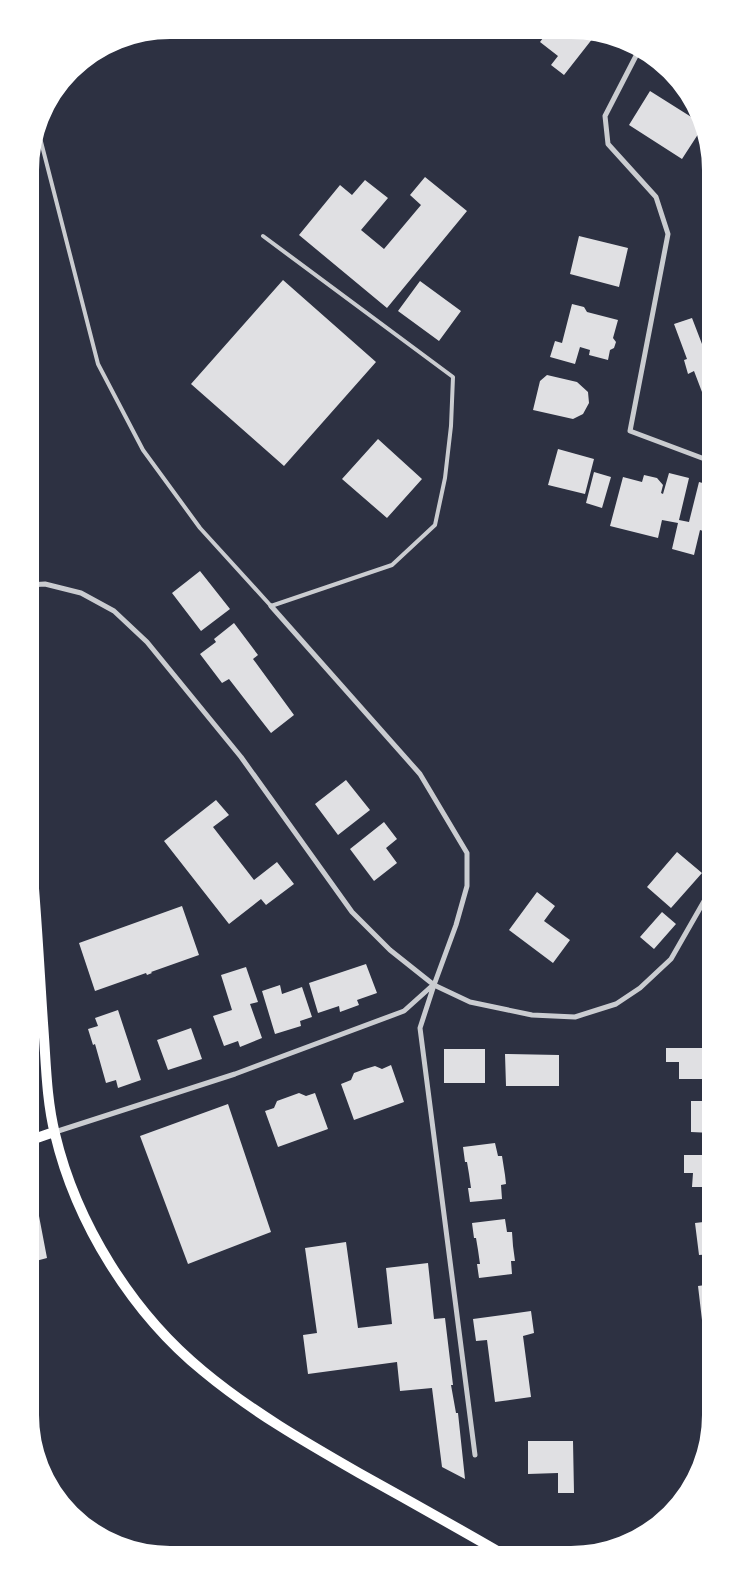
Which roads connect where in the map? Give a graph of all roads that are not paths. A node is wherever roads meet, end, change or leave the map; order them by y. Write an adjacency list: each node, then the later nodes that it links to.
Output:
1 (637, 54): 4 (street)
2 (40, 138): 6 (lane)
3 (263, 236): 6 (lane)
4 (705, 461)
5 (37, 585): 9 (street)
6 (271, 606): 9 (street)
7 (704, 901): 9 (street)
8 (36, 932): 10 (main road)
9 (434, 985): 10 (street); 12 (street)
10 (54, 1132): 11 (main road); 13 (main road)
11 (36, 1138)
12 (475, 1455)
13 (494, 1549)

